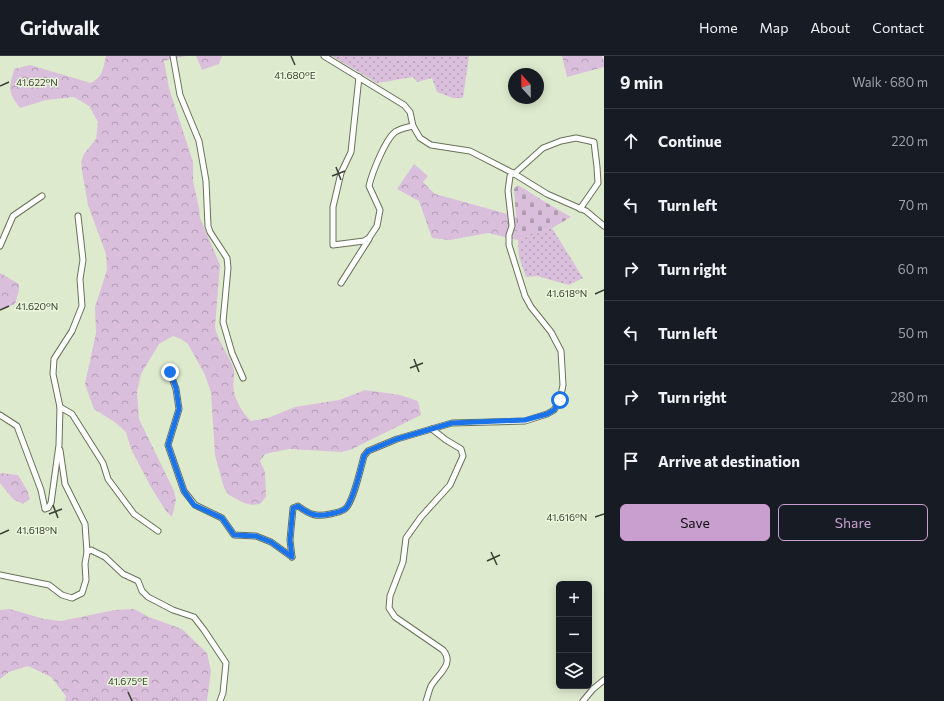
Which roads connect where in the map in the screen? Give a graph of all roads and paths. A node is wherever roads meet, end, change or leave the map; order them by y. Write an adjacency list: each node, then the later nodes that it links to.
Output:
1 (173, 56): 14 (street)
2 (327, 57): 3 (street)
3 (359, 77): 4 (street); 10 (street)
4 (413, 126): 5 (street); 10 (street)
5 (514, 173): 7 (street); 7 (street); 17 (street)
6 (42, 196): 11 (street)
7 (580, 209): 9 (street)
8 (78, 216): 15 (street)
9 (604, 226)
10 (369, 238): 12 (street)
11 (0, 246)
12 (341, 283)
13 (170, 372): 17 (street)
14 (243, 378)
15 (60, 407): 18 (street); 19 (street)
16 (0, 415): 18 (street)
17 (432, 429): 24 (street)
18 (59, 445): 20 (street)
19 (158, 531)
20 (87, 552): 21 (street); 23 (street)
21 (0, 575)
22 (604, 680): 25 (street)
23 (220, 701)
24 (426, 701)
25 (583, 701)

